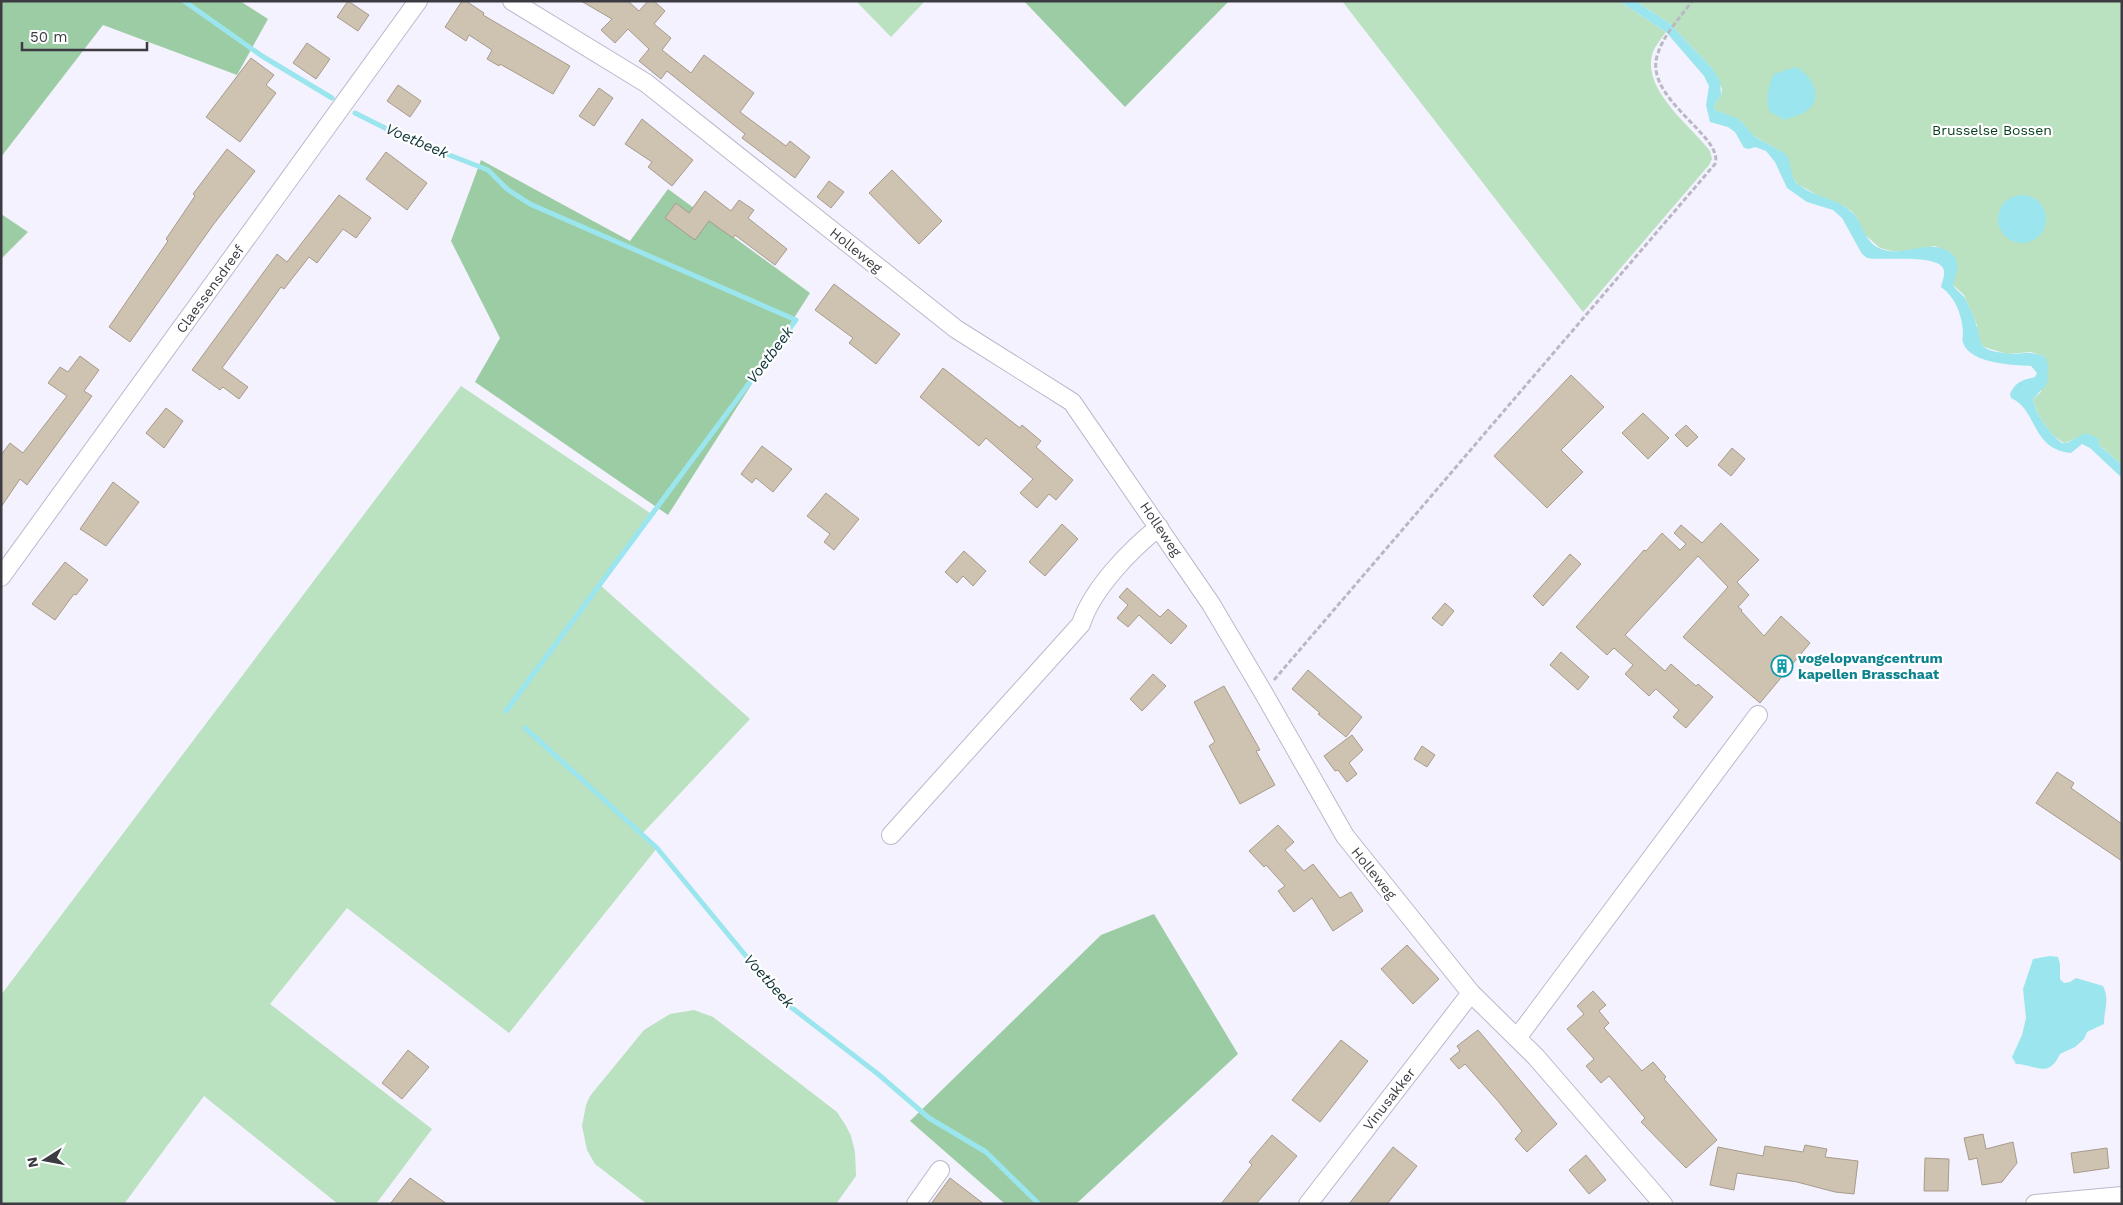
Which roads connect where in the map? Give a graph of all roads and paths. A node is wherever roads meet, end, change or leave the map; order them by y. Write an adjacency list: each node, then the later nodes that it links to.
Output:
1 (418, 1): 5 (street, Claessensdreef)
2 (512, 1): 4 (street, Holleweg)
3 (1692, 1): 6 (path)
4 (1159, 527): 6 (street, Holleweg); 8 (street)
5 (1, 577)
6 (1264, 692): 9 (street, Holleweg)
7 (1758, 715): 10 (street)
8 (891, 835)
9 (1470, 993): 10 (street, Holleweg); 14 (street, Vinusakker)
10 (1517, 1038): 15 (street, Holleweg)
11 (940, 1170): 13 (street)
12 (2122, 1196): 16 (street)
13 (916, 1204)
14 (1308, 1204)
15 (1663, 1204)
16 (2035, 1204)

